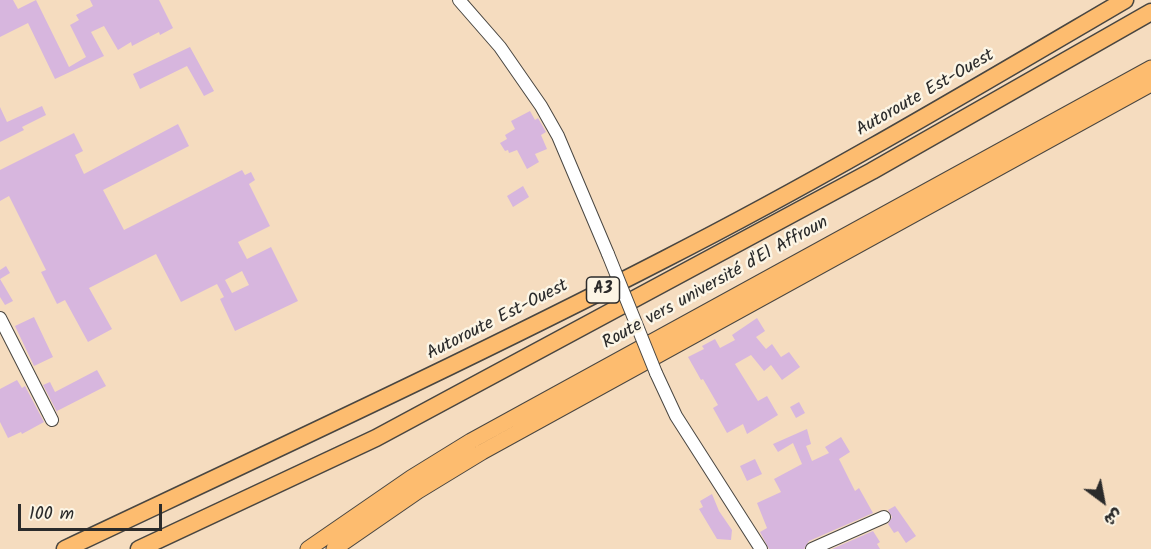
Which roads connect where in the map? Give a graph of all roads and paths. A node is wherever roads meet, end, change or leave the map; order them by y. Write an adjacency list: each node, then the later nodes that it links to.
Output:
1 (459, 0): 13 (street, bridge)
2 (1125, 0): 9 (highway, Autoroute Est-Ouest / A3)
3 (1151, 12): 10 (highway, A3)
4 (1151, 68): 11 (main road, Route vers université d'El Affroun)
5 (1151, 84): 12 (main road, Route vers université d'El Affroun)
6 (0, 318): 7 (street)
7 (52, 420)
8 (884, 517): 14 (street)
9 (65, 549)
10 (139, 549)
11 (308, 549)
12 (334, 549)
13 (760, 549)
14 (812, 549)

